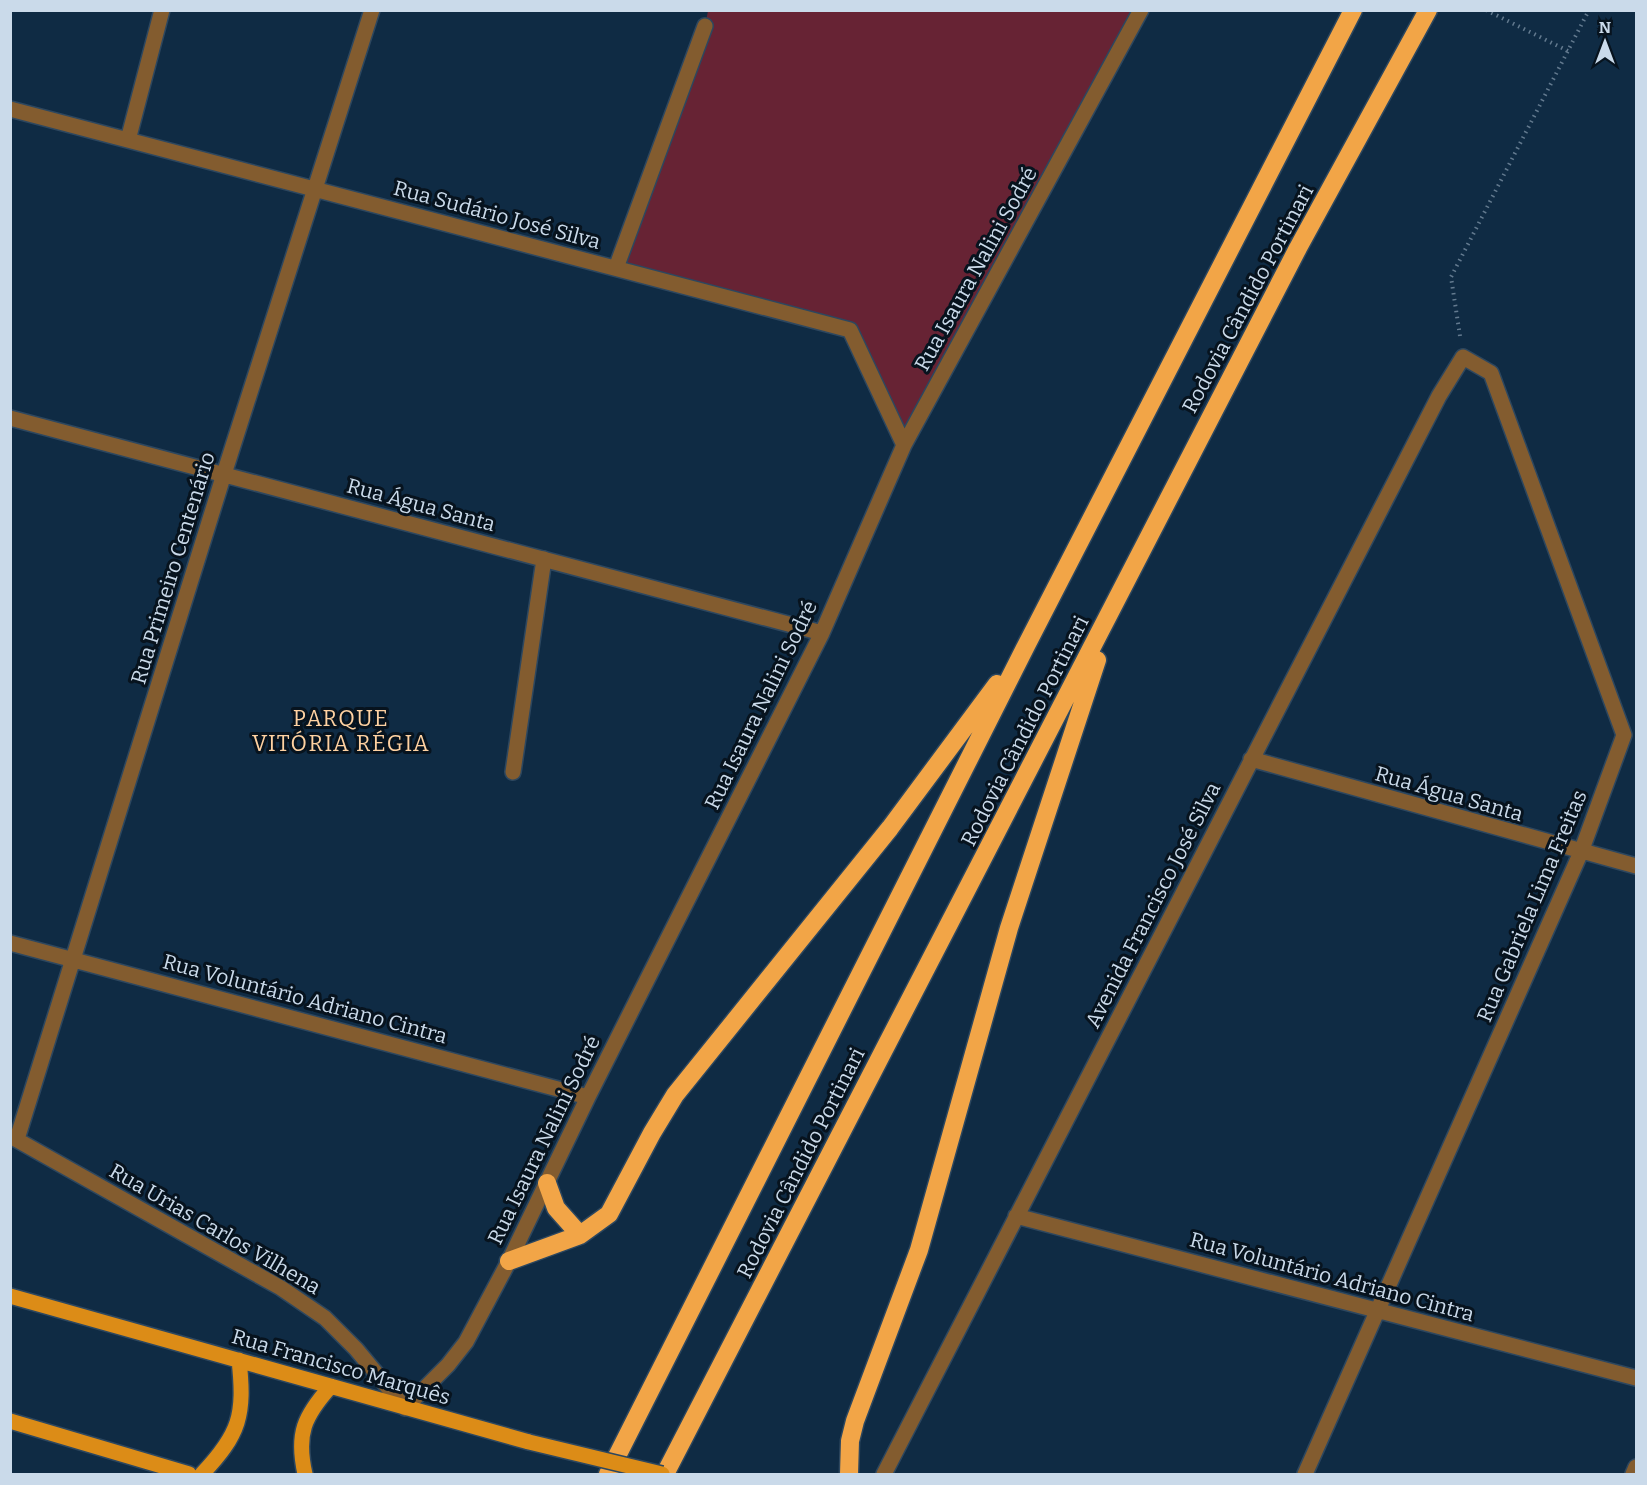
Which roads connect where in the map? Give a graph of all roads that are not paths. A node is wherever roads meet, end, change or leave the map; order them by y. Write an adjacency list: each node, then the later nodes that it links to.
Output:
1 (162, 10): 8 (street)
2 (372, 10): 9 (street, Rua Primeiro Centenário)
3 (1141, 10): 13 (street, Rua Isaura Nalini Sodré)
4 (1353, 10): 18 (highway, Rodovia Cândido Portinari)
5 (1428, 10): 16 (highway, Rodovia Cândido Portinari)
6 (705, 26): 10 (street)
7 (10, 109): 8 (street, Rua Sudário José Silva)
8 (129, 140): 9 (street, Rua Sudário José Silva)
9 (315, 189): 10 (street, Rua Sudário José Silva); 14 (street, Rua Primeiro Centenário)
10 (616, 268): 13 (street, Rua Sudário José Silva)
11 (1463, 357): 19 (street, Avenida Francisco José Silva); 21 (street, Rua Gabriela Lima Freitas)
12 (10, 418): 14 (street, Rua Água Santa)
13 (904, 445): 17 (street, Rua Isaura Nalini Sodré)
14 (224, 474): 15 (street, Rua Água Santa); 24 (street, Rua Primeiro Centenário)
15 (544, 559): 17 (street, Rua Água Santa); 20 (street)
16 (1114, 608): 43 (highway, Rodovia Cândido Portinari); 44 (highway)
17 (822, 633): 25 (street, Rua Isaura Nalini Sodré)
18 (1027, 644): 29 (highway); 42 (highway, Rodovia Cândido Portinari)
19 (1251, 759): 21 (street, Rua Água Santa); 28 (street, Avenida Francisco José Silva)
20 (513, 772)
21 (1581, 852): 22 (street, Rua Água Santa); 32 (street, Rua Gabriela Lima Freitas)
22 (1636, 867)
23 (10, 943): 24 (street, Rua Voluntário Adriano Cintra)
24 (73, 959): 25 (street, Rua Voluntário Adriano Cintra); 26 (street, Rua Primeiro Centenário)
25 (588, 1097): 27 (street, Rua Isaura Nalini Sodré)
26 (14, 1138): 36 (street, Rua Urias Carlos Vilhena)
27 (547, 1183): 29 (highway); 30 (street, Rua Isaura Nalini Sodré)
28 (1016, 1216): 32 (street, Rua Voluntário Adriano Cintra); 45 (street, Avenida Francisco José Silva)
29 (580, 1235): 30 (highway)
30 (508, 1261): 36 (street, Rua Isaura Nalini Sodré)
31 (10, 1296): 33 (main road, Rua Francisco Marquês)
32 (1378, 1311): 34 (street, Rua Voluntário Adriano Cintra); 46 (street, Rua Gabriela Lima Freitas)
33 (239, 1360): 35 (main road, Rua Francisco Marquês); 40 (main road)
34 (1636, 1378)
35 (331, 1386): 36 (main road, Rua Francisco Marquês); 41 (main road)
36 (405, 1408): 43 (main road, Rua Francisco Marquês, bridge)
37 (10, 1421): 39 (main road)
38 (1636, 1467): 47 (street)
39 (189, 1474)
40 (202, 1474)
41 (305, 1474)
42 (608, 1474)
43 (663, 1474)
44 (849, 1474)
45 (884, 1474)
46 (1305, 1474)
47 (1633, 1474)

